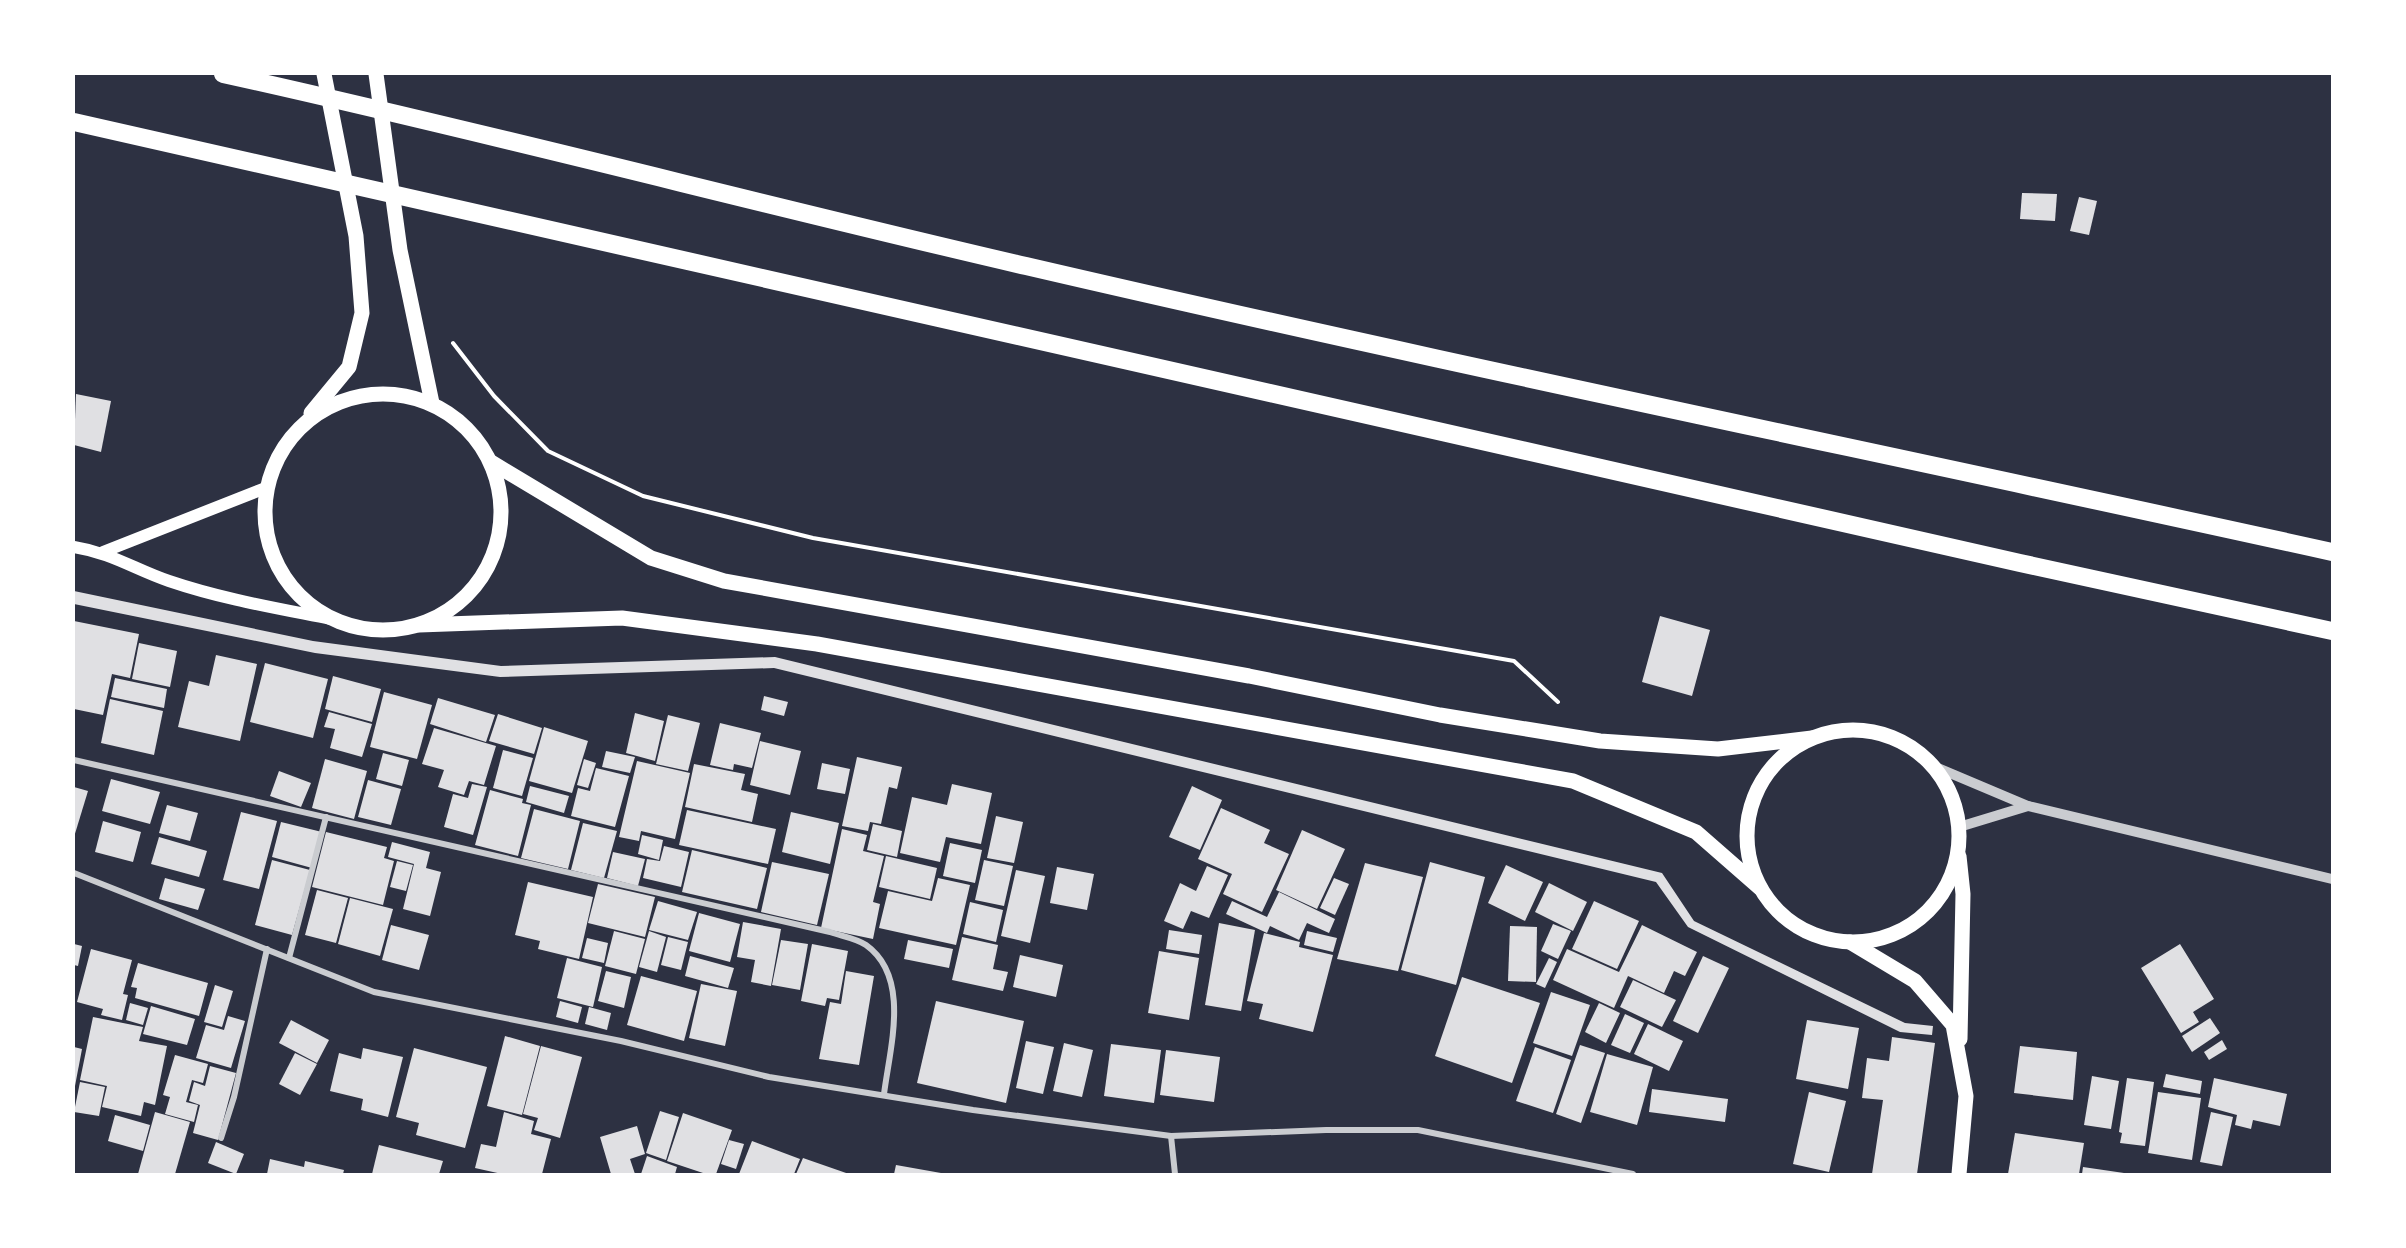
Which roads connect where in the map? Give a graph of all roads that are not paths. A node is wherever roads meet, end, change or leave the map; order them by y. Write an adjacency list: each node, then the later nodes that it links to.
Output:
1 (227, 74): 11 (highway)
2 (324, 74): 6 (main road)
3 (376, 74): 5 (main road)
4 (74, 122): 14 (highway)
5 (432, 403): 6 (main road); 7 (main road)
6 (300, 427): 8 (main road)
7 (491, 462): 13 (main road); 15 (main road)
8 (268, 488): 10 (main road); 12 (main road)
9 (74, 547): 10 (main road)
10 (103, 552): 12 (main road)
11 (2332, 552)
12 (331, 619): 13 (main road)
13 (418, 625): 24 (main road)
14 (2332, 631)
15 (1812, 738): 17 (main road); 24 (main road)
16 (74, 760): 19 (street)
17 (1933, 766): 18 (street); 20 (main road)
18 (2028, 806): 20 (street); 23 (street)
19 (326, 817): 27 (street); 29 (street)
20 (1959, 827): 21 (main road)
21 (1958, 849): 25 (main road); 28 (main road)
22 (74, 873): 26 (street)
23 (2332, 879)
24 (1760, 888): 25 (main road)
25 (1850, 942): 28 (main road)
26 (267, 949): 27 (street); 31 (street)
27 (289, 958): 29 (street)
28 (1959, 1051): 34 (main road)
29 (884, 1094): 30 (street)
30 (1171, 1136): 32 (street); 33 (street)
31 (221, 1138)
32 (1175, 1174)
33 (1633, 1174)
34 (1959, 1174)

